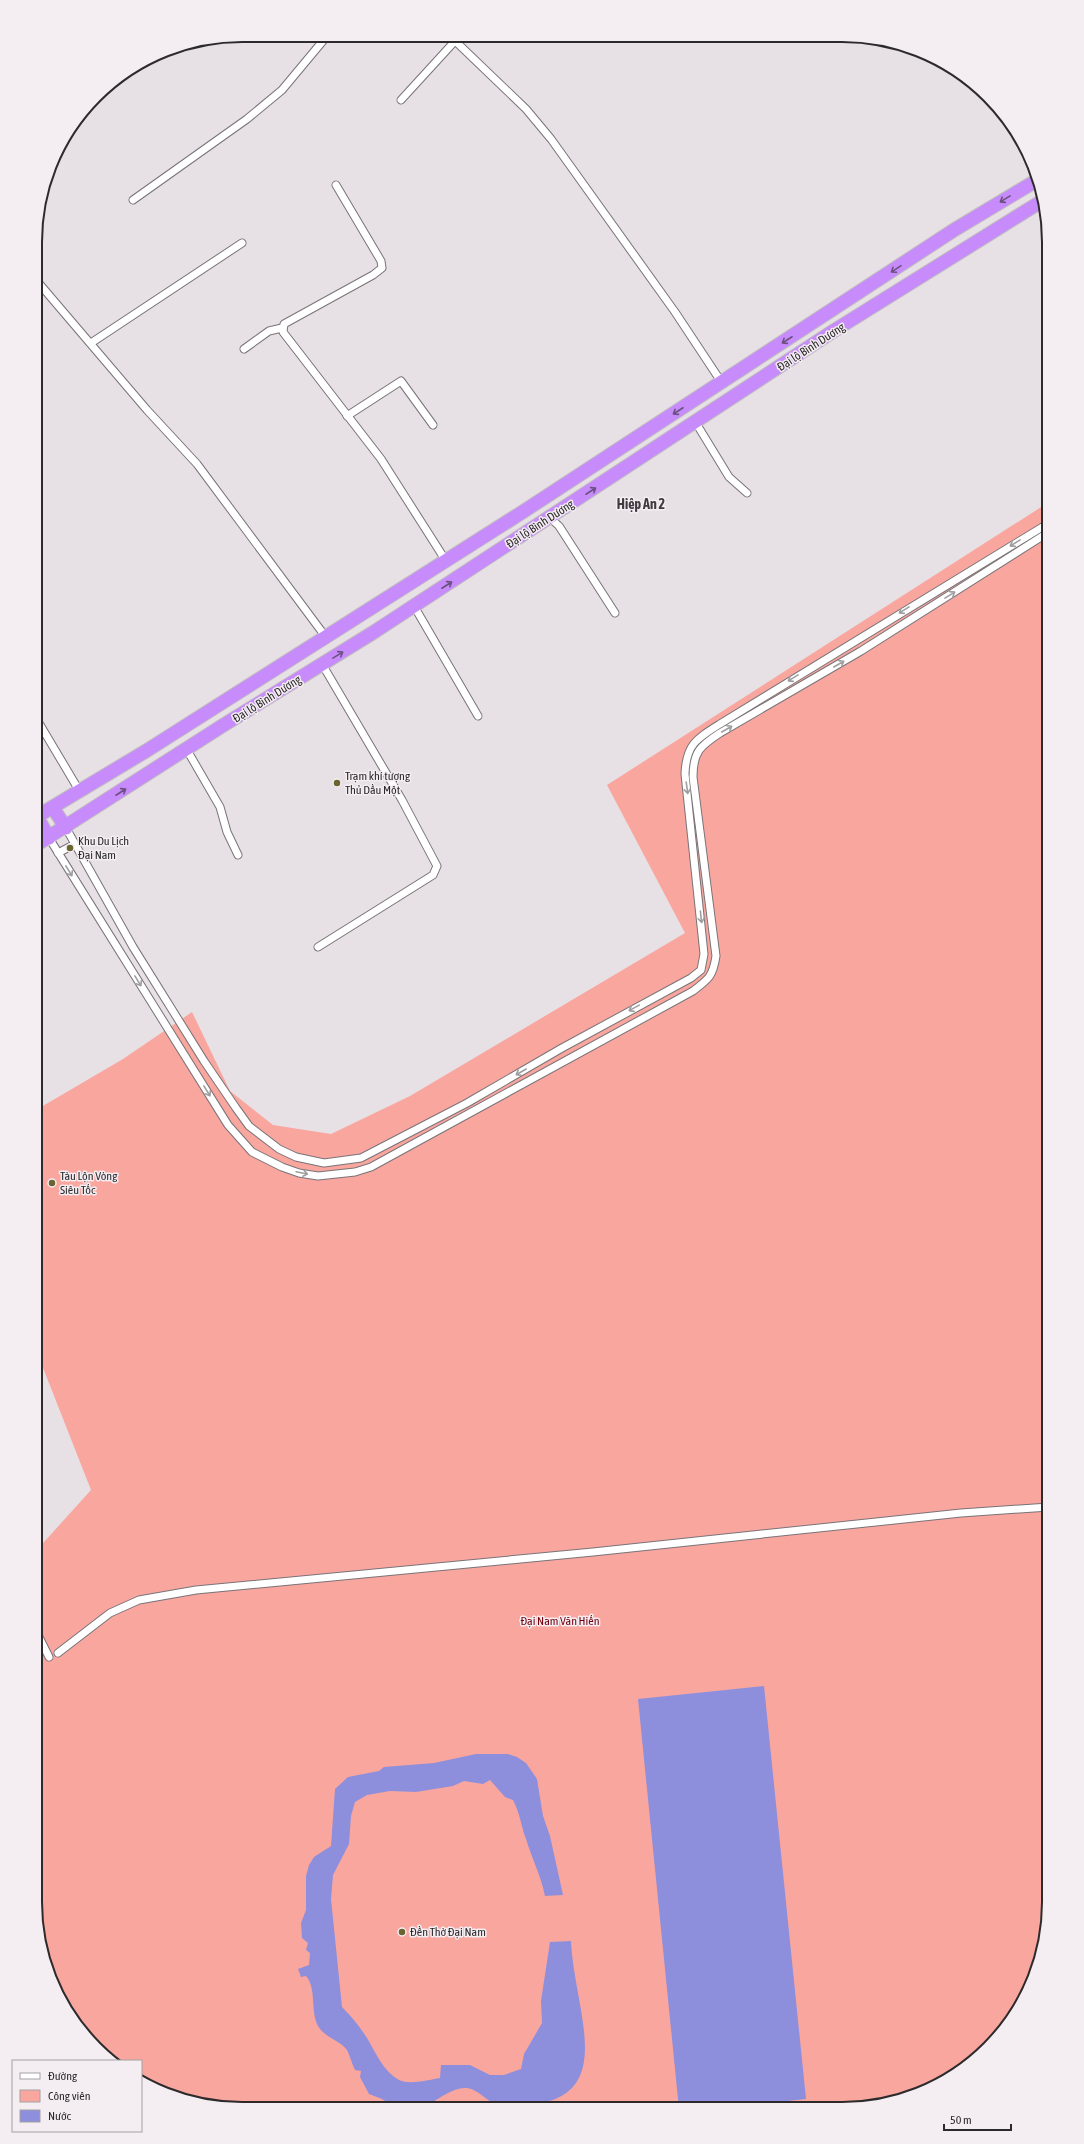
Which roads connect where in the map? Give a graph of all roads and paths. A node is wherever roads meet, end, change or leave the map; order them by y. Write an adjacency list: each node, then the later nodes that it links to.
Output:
1 (322, 42): 7 (street)
2 (449, 42): 4 (street)
3 (455, 42): 14 (street)
4 (401, 100)
5 (1033, 183): 14 (highway, Đại lộ Bình Dương, one-way to 14)
6 (336, 185): 11 (street)
7 (133, 200)
8 (1038, 203): 16 (highway, Đại lộ Bình Dương)
9 (242, 243): 12 (street)
10 (42, 288): 12 (street)
11 (282, 328): 13 (street); 15 (street)
12 (91, 343): 25 (street)
13 (244, 349)
14 (722, 383): 22 (highway, Đại lộ Bình Dương, one-way to 22)
15 (347, 416): 17 (street); 22 (street)
16 (696, 423): 18 (street); 19 (highway, Đại lộ Bình Dương, one-way to 16)
17 (433, 425)
18 (747, 493)
19 (550, 518): 23 (highway, Đại lộ Bình Dương, one-way to 19); 24 (street)
20 (1042, 527): 37 (street, one-way to 37)
21 (1042, 536): 38 (street, one-way to 21)
22 (446, 561): 25 (highway, Đại lộ Bình Dương)
23 (414, 606): 26 (highway, Đại lộ Bình Dương, one-way to 23); 27 (street)
24 (615, 613)
25 (325, 636): 30 (highway, Đại lộ Bình Dương)
26 (322, 664): 29 (highway, Đại lộ Bình Dương); 40 (street)
27 (478, 716)
28 (42, 728): 30 (street)
29 (187, 750): 34 (highway, Đại lộ Bình Dương, one-way to 29); 39 (street)
30 (80, 792): 31 (highway, Đại lộ Bình Dương)
31 (53, 808): 32 (highway, Đại lộ Bình Dương); 34 (highway)
32 (42, 814)
33 (42, 826): 35 (highway)
34 (66, 828): 35 (highway, Đại lộ Bình Dương); 37 (street)
35 (49, 838): 36 (highway, Đại lộ Bình Dương); 38 (street)
36 (42, 842)
37 (74, 844): 38 (street)
38 (58, 854)
39 (238, 855)
40 (318, 947)
41 (1042, 1508): 43 (street)
42 (42, 1643): 44 (street)
43 (58, 1653)
44 (49, 1657)

